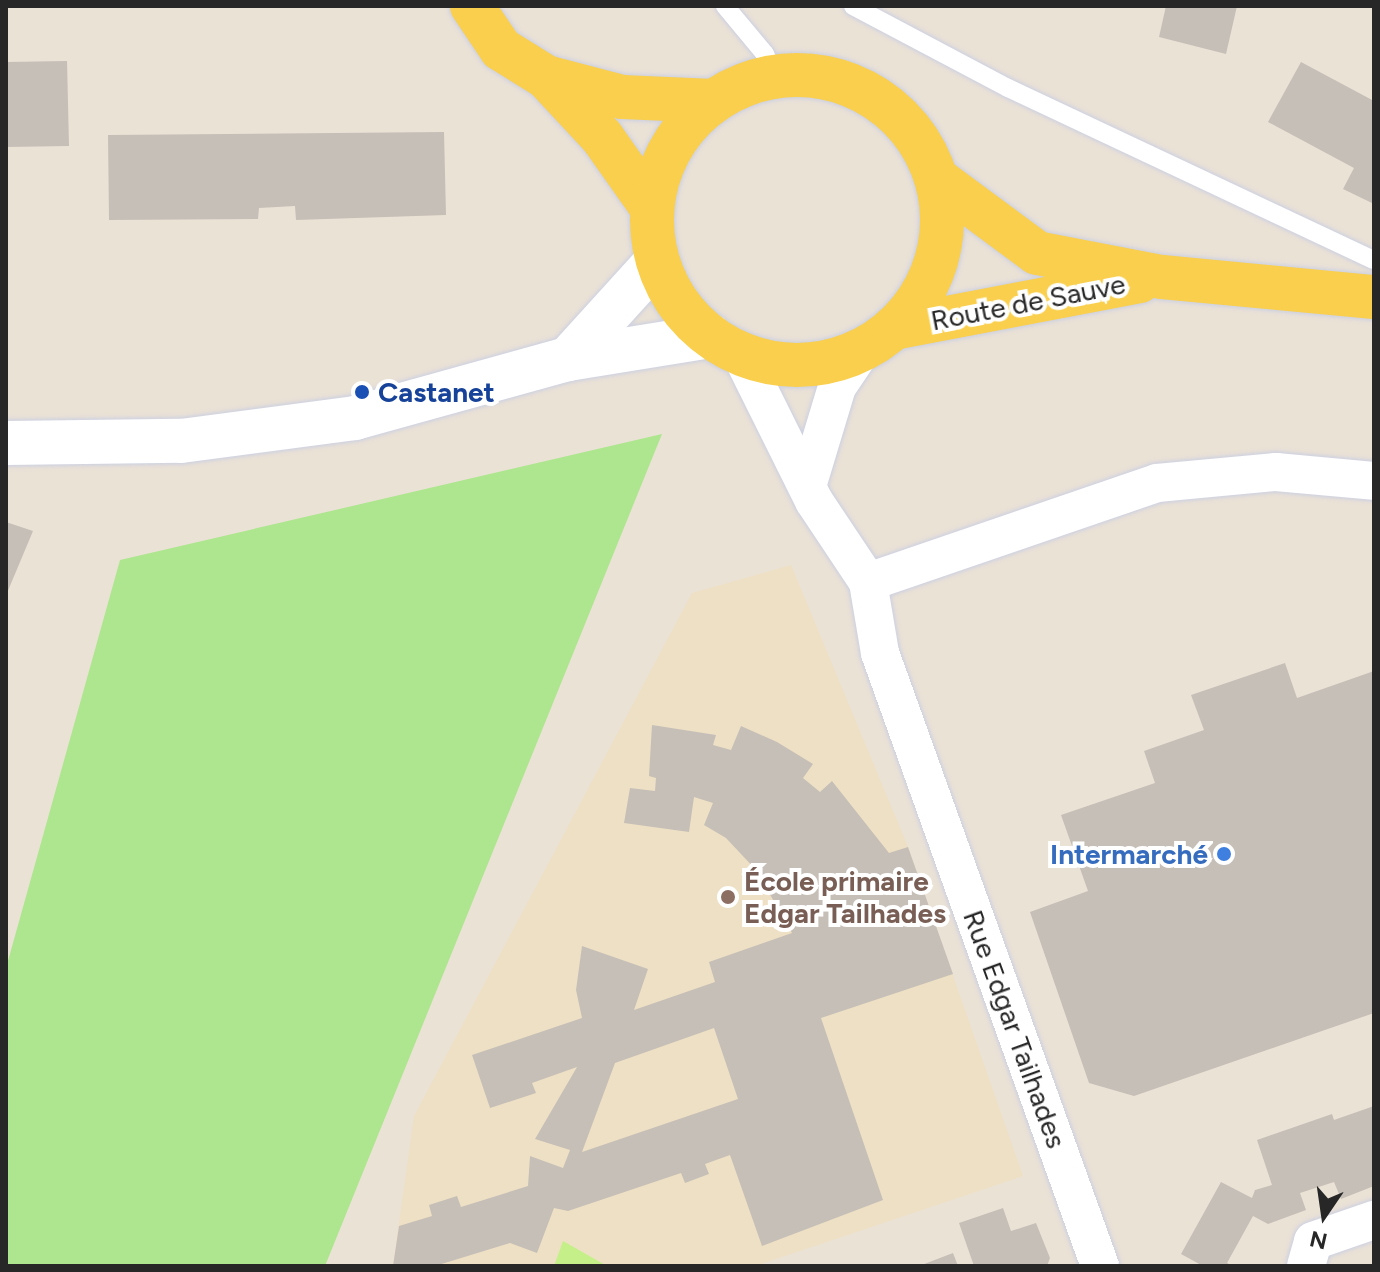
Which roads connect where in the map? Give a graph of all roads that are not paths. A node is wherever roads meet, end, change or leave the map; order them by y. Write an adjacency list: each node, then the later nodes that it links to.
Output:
1 (472, 6): 4 (main road)
2 (725, 6): 5 (lane)
3 (853, 6): 9 (lane)
4 (546, 77): 6 (main road); 8 (main road)
5 (776, 78): 6 (main road); 7 (main road)
6 (714, 101): 8 (main road)
7 (937, 179): 11 (main road, Route de Sauve); 13 (main road)
8 (652, 208): 10 (main road)
9 (1374, 260)
10 (657, 261): 14 (main road); 15 (street)
11 (1162, 277): 12 (main road, Route de Sauve); 13 (main road, Route de Sauve)
12 (1374, 297)
13 (878, 339): 14 (main road, Route de Sauve); 18 (street)
14 (725, 345): 15 (street); 18 (street, Rue Edgar Tailhades)
15 (568, 359): 16 (street)
16 (6, 443)
17 (1374, 481): 19 (street)
18 (808, 483): 19 (street, Rue Edgar Tailhades)
19 (868, 582): 21 (street, Rue Edgar Tailhades)
20 (1374, 1220): 22 (street)
21 (1100, 1266)
22 (1306, 1266)

